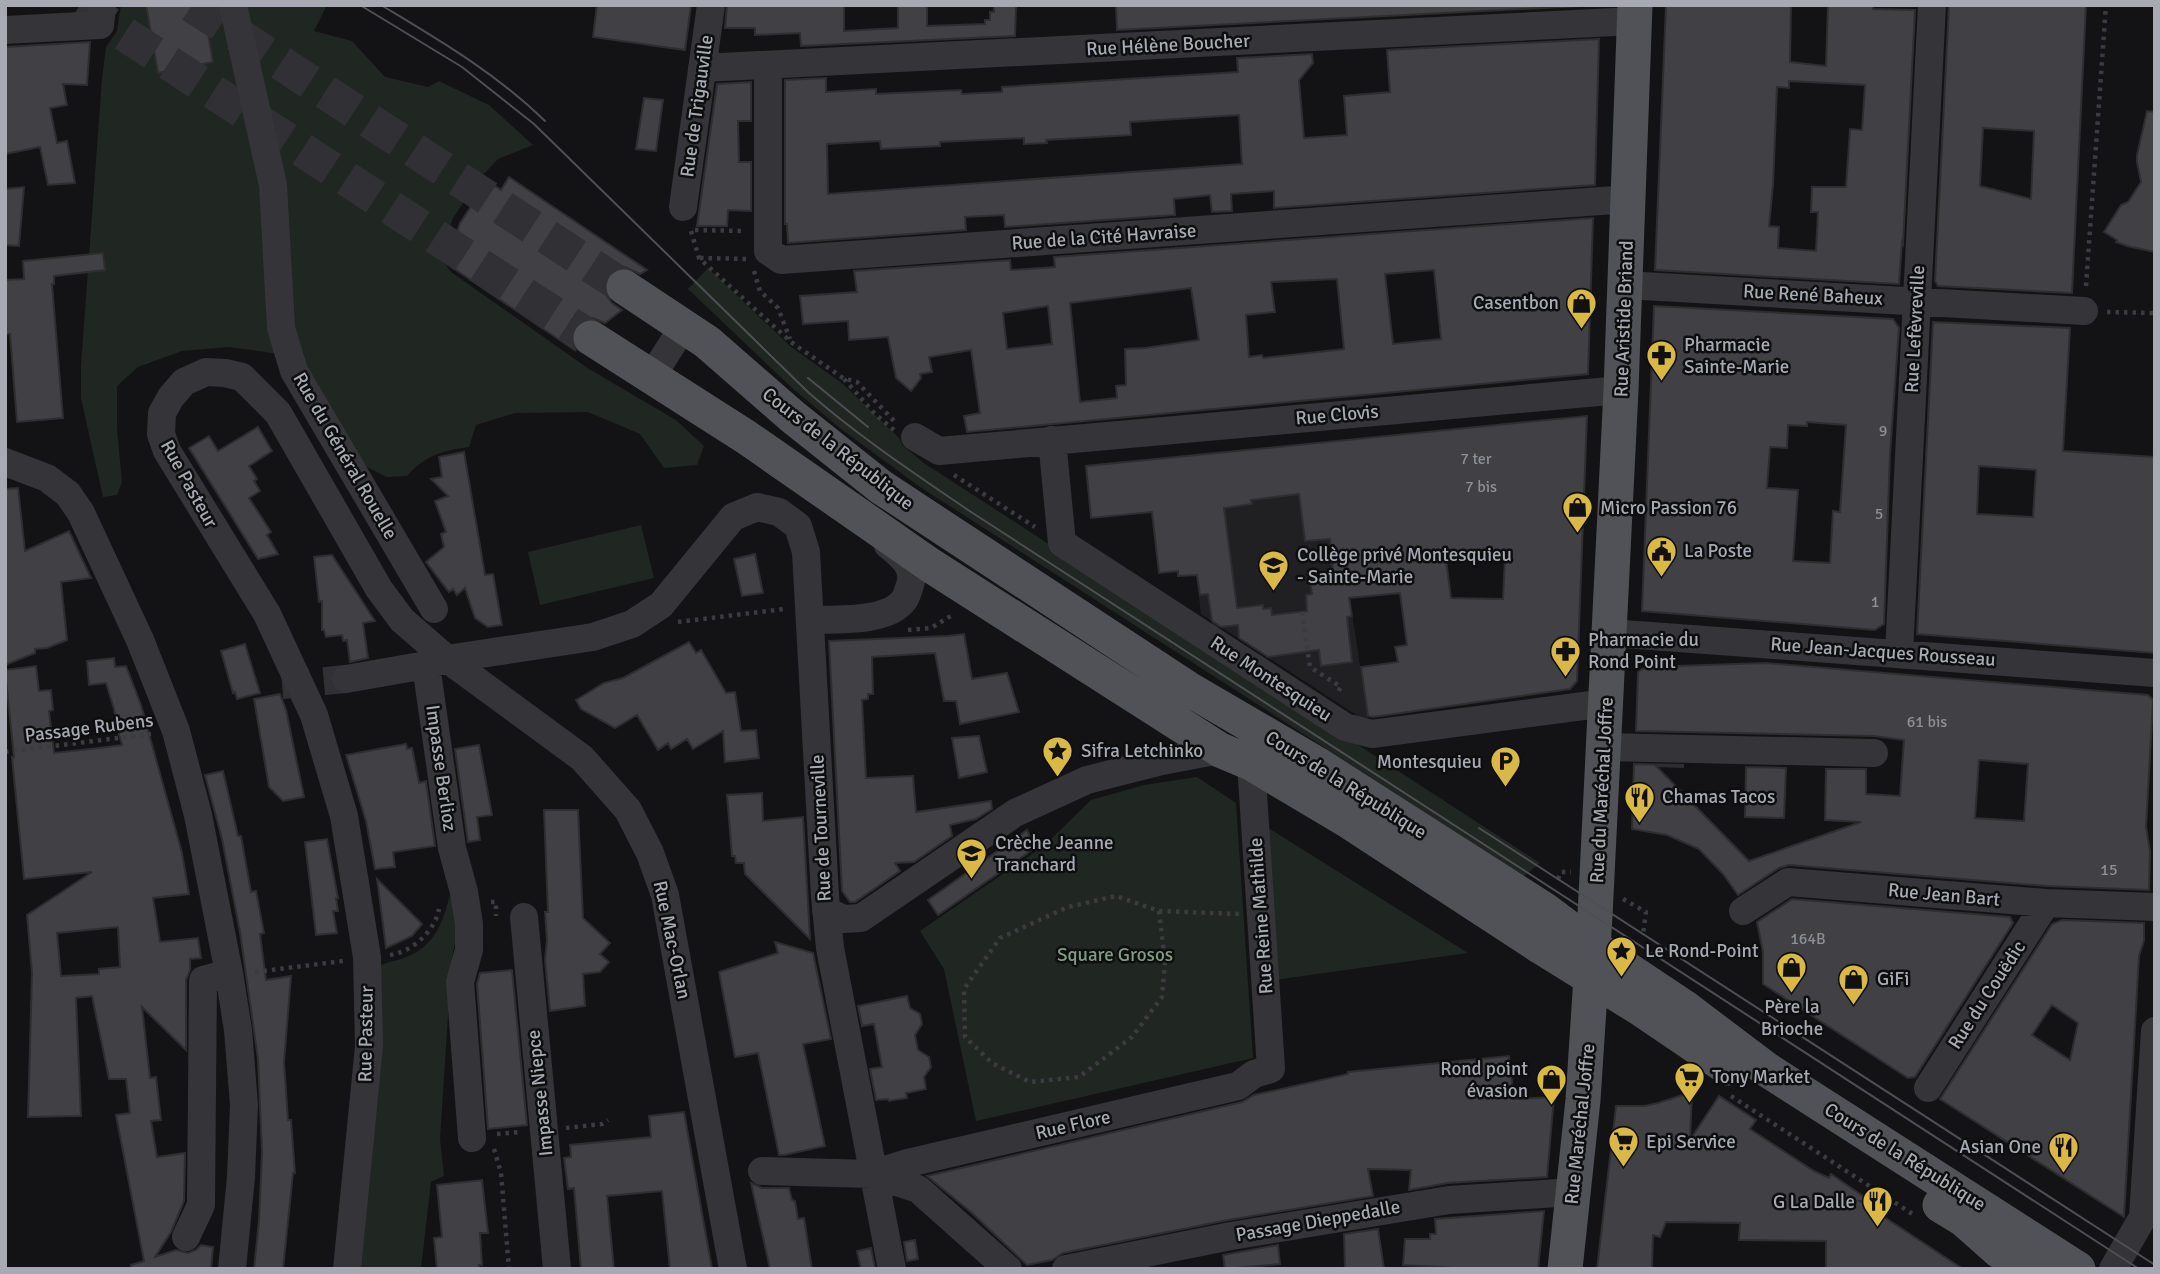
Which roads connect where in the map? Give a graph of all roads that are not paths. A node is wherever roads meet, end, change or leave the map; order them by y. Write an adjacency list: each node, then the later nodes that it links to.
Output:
1 (102, 5): 6 (street)
2 (233, 5): 23 (street, Rue du Général Rouelle)
3 (711, 5): 8 (street, Rue de Trigauville)
4 (1932, 5): 13 (street, Rue Lefèvreville)
5 (1635, 13): 7 (street, Rue Hélène Boucher); 9 (main road, Rue Aristide Briand)
6 (5, 30)
7 (768, 65): 8 (street, Rue Hélène Boucher); 9 (street, Rue de la Cité Havraise)
8 (702, 68): 10 (street, Rue de Trigauville)
9 (1629, 199): 11 (main road, Rue Aristide Briand)
10 (683, 206)
11 (1625, 285): 13 (street, Rue René Baheux); 18 (main road, Rue Aristide Briand)
12 (624, 287): 15 (main road, Cours de la République)
13 (1917, 301): 14 (street, Rue René Baheux); 26 (street, Rue Lefèvreville)
14 (2084, 311)
15 (683, 327): 17 (street); 39 (main road, Cours de la République)
16 (591, 338): 17 (main road, Cours de la République)
17 (652, 376): 22 (main road, Cours de la République)
18 (1621, 390): 20 (street, Rue Clovis); 25 (main road, Rue Aristide Briand)
19 (915, 437): 20 (street, Rue Clovis)
20 (1052, 440): 30 (street, Rue Montesquieu)
21 (5, 463): 40 (street)
22 (833, 498): 24 (street); 33 (main road, Cours de la République)
23 (434, 609)
24 (798, 615): 27 (street); 36 (street, Rue de Tourneville)
25 (1610, 633): 26 (street, Rue Jean-Jacques Rousseau); 30 (main road, Rue du Maréchal Joffre)
26 (1899, 653): 28 (street, Rue Jean-Jacques Rousseau)
27 (436, 662): 29 (street); 44 (street, Impasse Berlioz); 51 (street, Rue Pasteur); 53 (street, Rue Mac-Orlan)
28 (2155, 673)
29 (346, 679)
30 (1606, 703): 31 (main road, Rue du Maréchal Joffre)
31 (1604, 747): 32 (street); 39 (main road, Rue du Maréchal Joffre)
32 (1874, 753)
33 (1236, 757): 36 (street); 39 (main road, Cours de la République); 42 (street, Rue Reine Mathilde)
34 (2046, 903): 35 (street, Rue Jean Bart); 37 (street, Rue Jean Bart); 43 (street, Rue du Couëdic)
35 (2155, 907)
36 (826, 910): 46 (street, Rue de Tourneville)
37 (1743, 911)
38 (524, 917): 52 (street, Impasse Niepce)
39 (1593, 963): 47 (main road, Rue Maréchal Joffre); 49 (main road, Cours de la République)
40 (229, 974): 48 (street); 50 (street)
41 (2155, 1031): 58 (street)
42 (1272, 1069): 46 (street, Rue Flore)
43 (1928, 1088)
44 (483, 1143)
45 (762, 1171): 46 (street)
46 (872, 1174): 54 (street, Rue de Tourneville); 55 (street)
47 (1573, 1192): 56 (street, Passage Dieppedalle); 57 (main road, Rue Maréchal Joffre)
48 (186, 1237)
49 (2050, 1265)
50 (232, 1269)
51 (347, 1269)
52 (557, 1269)
53 (733, 1269)
54 (892, 1269)
55 (1008, 1269)
56 (1066, 1269)
57 (1565, 1269)
58 (2113, 1269)

